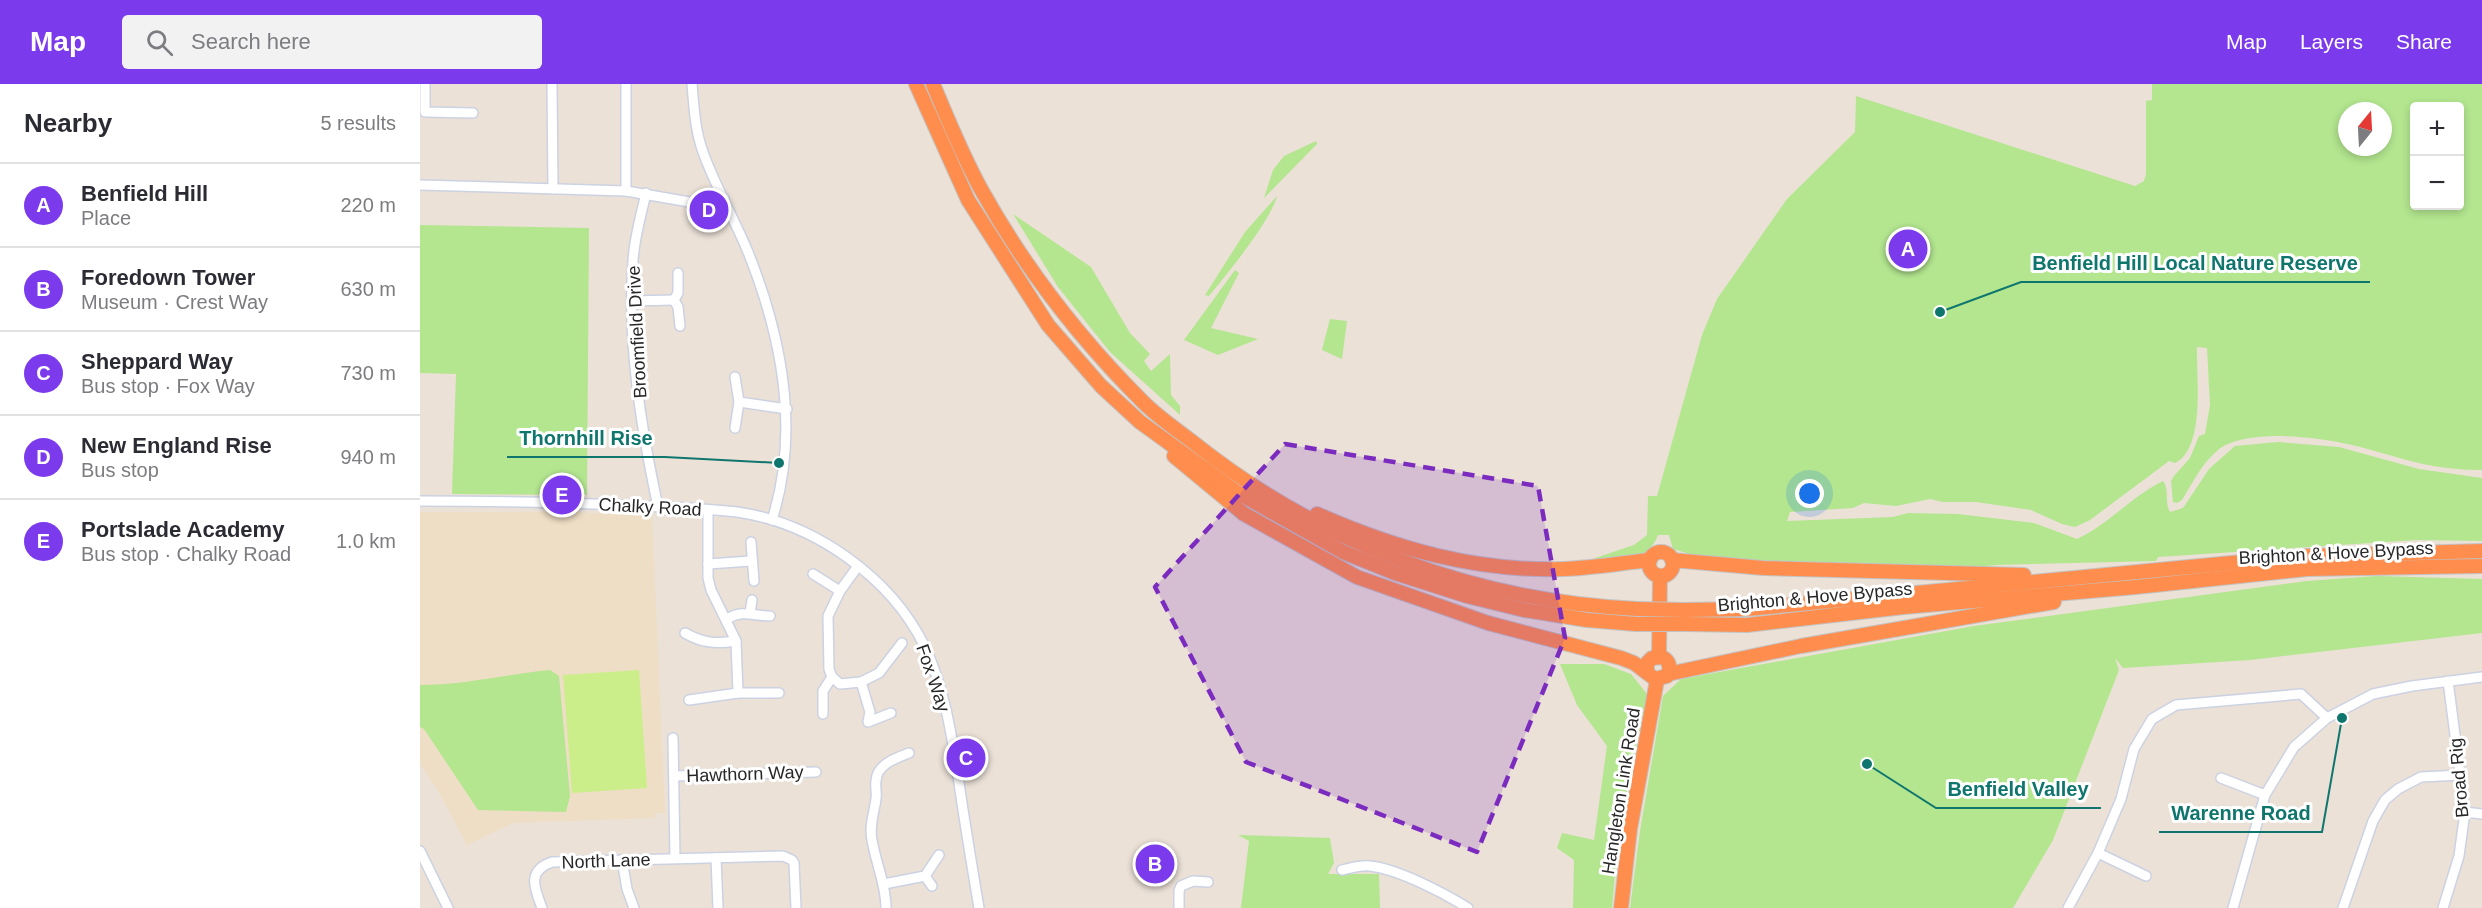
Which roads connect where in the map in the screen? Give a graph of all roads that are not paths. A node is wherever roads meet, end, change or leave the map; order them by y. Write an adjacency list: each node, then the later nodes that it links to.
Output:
1 (425, 84): 7 (street)
2 (552, 84): 10 (street)
3 (626, 84): 11 (street)
4 (692, 84): 13 (street)
5 (916, 84): 21 (highway, Brighton & Hove Bypass)
6 (933, 84): 23 (highway, Brighton & Hove Bypass)
7 (422, 112): 8 (street)
8 (473, 113)
9 (420, 185): 10 (street)
10 (553, 189): 11 (street)
11 (626, 191): 12 (street)
12 (646, 193): 13 (street); 16 (street, Broomfield Drive)
13 (724, 198): 20 (street)
14 (678, 273): 15 (street)
15 (674, 300): 16 (street); 17 (street)
16 (632, 301): 25 (street, Broomfield Drive)
17 (680, 326)
18 (735, 377): 19 (street)
19 (739, 402): 20 (street); 22 (street)
20 (787, 409): 27 (street)
21 (1140, 422): 45 (highway, Brighton & Hove Bypass, bridge); 51 (highway)
22 (735, 428)
23 (1226, 469): 30 (highway); 45 (highway, Brighton & Hove Bypass, bridge)
24 (420, 501): 25 (street, Chalky Road)
25 (658, 507): 26 (street, Chalky Road)
26 (708, 510): 27 (street, Chalky Road); 33 (street)
27 (772, 520): 34 (street, Fox Way)
28 (751, 542): 32 (street)
29 (2482, 551): 38 (highway, Brighton & Hove Bypass)
30 (1650, 560): 31 (highway); 37 (highway)
31 (1672, 560): 37 (highway); 38 (highway)
32 (751, 561): 33 (street); 39 (street)
33 (708, 564): 46 (street)
34 (858, 566): 41 (street); 89 (street, Fox Way)
35 (2482, 566): 40 (highway, Brighton & Hove Bypass)
36 (813, 574): 41 (street)
37 (1660, 576): 50 (highway)
38 (2083, 577): 45 (highway, Brighton & Hove Bypass)
39 (754, 581)
40 (2136, 588): 45 (highway, Brighton & Hove Bypass); 51 (highway)
41 (840, 591): 52 (street)
42 (752, 600): 43 (street)
43 (750, 613): 44 (street); 46 (street)
44 (770, 616)
45 (1685, 617)
46 (727, 619): 48 (street)
47 (685, 633): 48 (street)
48 (736, 641): 56 (street)
49 (902, 643): 55 (street)
50 (1659, 656): 51 (highway); 51 (highway)
51 (1658, 675): 92 (highway, Hangleton Link Road)
52 (832, 677): 55 (street); 60 (street)
53 (2482, 677): 54 (street)
54 (2448, 681): 61 (street); 65 (street, Broad Rig)
55 (861, 682): 59 (street)
56 (738, 693): 57 (street); 58 (street)
57 (779, 693)
58 (689, 700)
59 (891, 713)
60 (823, 714)
61 (2327, 718): 68 (street); 72 (street)
62 (673, 738): 66 (street)
63 (909, 753): 81 (street)
64 (816, 772): 66 (street, Hawthorn Way)
65 (2461, 775): 69 (street, Broad Rig); 95 (street)
66 (674, 776): 74 (street)
67 (2221, 778): 68 (street)
68 (2265, 795): 94 (street)
69 (2465, 812): 70 (street); 96 (street, Broad Rig)
70 (2482, 814)
71 (420, 851): 83 (street)
72 (2097, 853): 79 (street); 93 (street)
73 (939, 855): 78 (street)
74 (675, 858): 75 (street, North Lane); 76 (street, North Lane)
75 (716, 858): 86 (street); 87 (street, North Lane)
76 (622, 860): 84 (street, North Lane); 85 (street)
77 (1342, 870): 91 (street)
78 (925, 876): 81 (street); 82 (street)
79 (2146, 876)
80 (1208, 882): 90 (street)
81 (884, 884): 88 (street)
82 (932, 886)
83 (448, 908)
84 (542, 908)
85 (634, 908)
86 (718, 908)
87 (796, 908)
88 (886, 908)
89 (979, 908)
90 (1179, 908)
91 (1468, 908)
92 (1621, 908)
93 (2068, 908)
94 (2233, 908)
95 (2343, 908)
96 (2443, 908)

